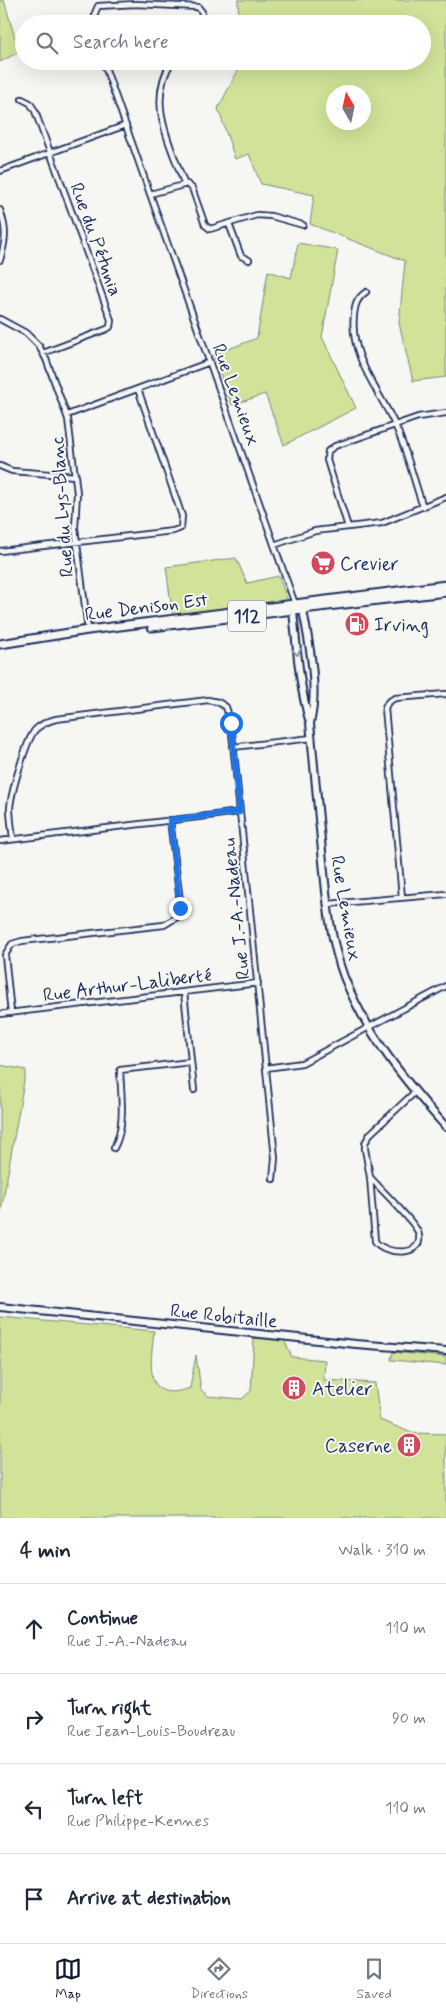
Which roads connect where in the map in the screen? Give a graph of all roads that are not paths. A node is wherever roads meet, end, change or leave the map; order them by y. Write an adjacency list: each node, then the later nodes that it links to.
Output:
1 (95, 15): 2 (street)
2 (202, 15)
3 (106, 70): 6 (street, Rue Lemieux)
4 (168, 70): 9 (street)
5 (22, 99): 7 (street, Rue du Pétunia)
6 (126, 125): 7 (street); 10 (street, Rue Lemieux)
7 (50, 153): 8 (street); 18 (street, Rue du Pétunia)
8 (0, 171)
9 (184, 183): 10 (street); 12 (street)
10 (150, 194): 19 (street, Rue Lemieux)
11 (0, 210): 14 (street)
12 (229, 224): 13 (street); 15 (street)
13 (303, 226)
14 (0, 260)
15 (249, 260)
16 (366, 292): 23 (street)
17 (0, 319): 18 (street, Rue du Lys-Blanc)
18 (44, 353): 22 (street, Rue du Lys-Blanc)
19 (210, 362): 20 (street); 30 (street, Rue Lemieux)
20 (138, 389): 22 (street); 29 (street)
21 (446, 413): 23 (street)
22 (67, 415): 25 (street, Rue du Lys-Blanc)
23 (395, 425): 27 (street); 28 (street)
24 (0, 466): 25 (street)
25 (76, 476): 29 (street, Rue du Lys-Blanc)
26 (446, 497): 27 (street)
27 (423, 507): 28 (street)
28 (348, 528): 30 (street)
29 (77, 542): 31 (street); 36 (street, Rue du Lys-Blanc)
30 (274, 544): 34 (street, Rue Lemieux)
31 (0, 551)
32 (446, 585): 34 (main road, Rue Denison Est)
33 (446, 592): 35 (main road, Rue Denison Est / 112)
34 (294, 608): 35 (main road, Rue Denison Est / 112); 36 (main road, Rue Denison Est); 37 (main road, Rue Denison Est / 112); 39 (street, Rue Lemieux, one-way to 39)
35 (303, 610): 39 (street, Rue Lemieux)
36 (88, 630): 37 (main road, Rue Denison Est)
37 (0, 644)
38 (446, 694): 47 (street)
39 (310, 722): 40 (street, Rue Lemieux)
40 (312, 738): 41 (street); 48 (street, Rue Lemieux)
41 (233, 747): 42 (street, Rue J.-A.-Nadeau); 44 (street, Rue J.-A.-Nadeau)
42 (240, 812): 43 (street); 49 (street, Rue J.-A.-Nadeau)
43 (170, 820): 44 (street); 52 (street)
44 (13, 839): 45 (street)
45 (0, 841)
46 (446, 894): 47 (street)
47 (402, 897): 48 (street)
48 (328, 904): 54 (street, Rue Lemieux)
49 (258, 983): 51 (street, Rue Arthur-Laliberté); 56 (street, Rue J.-A.-Nadeau)
50 (446, 986): 54 (street)
51 (184, 992): 52 (street, Rue Arthur-Laliberté); 55 (street)
52 (11, 1013): 53 (street, Rue Arthur-Laliberté)
53 (0, 1014)
54 (368, 1027): 56 (street); 58 (street, Rue Lemieux)
55 (191, 1062): 57 (street); 60 (street)
56 (266, 1068): 62 (street, Rue J.-A.-Nadeau)
57 (194, 1090)
58 (415, 1092): 59 (street, Rue Lemieux); 61 (street)
59 (446, 1127)
60 (114, 1148)
61 (370, 1177): 61 (street)
62 (273, 1179)
63 (0, 1307): 64 (street, Rue Robitaille)
64 (446, 1351)

